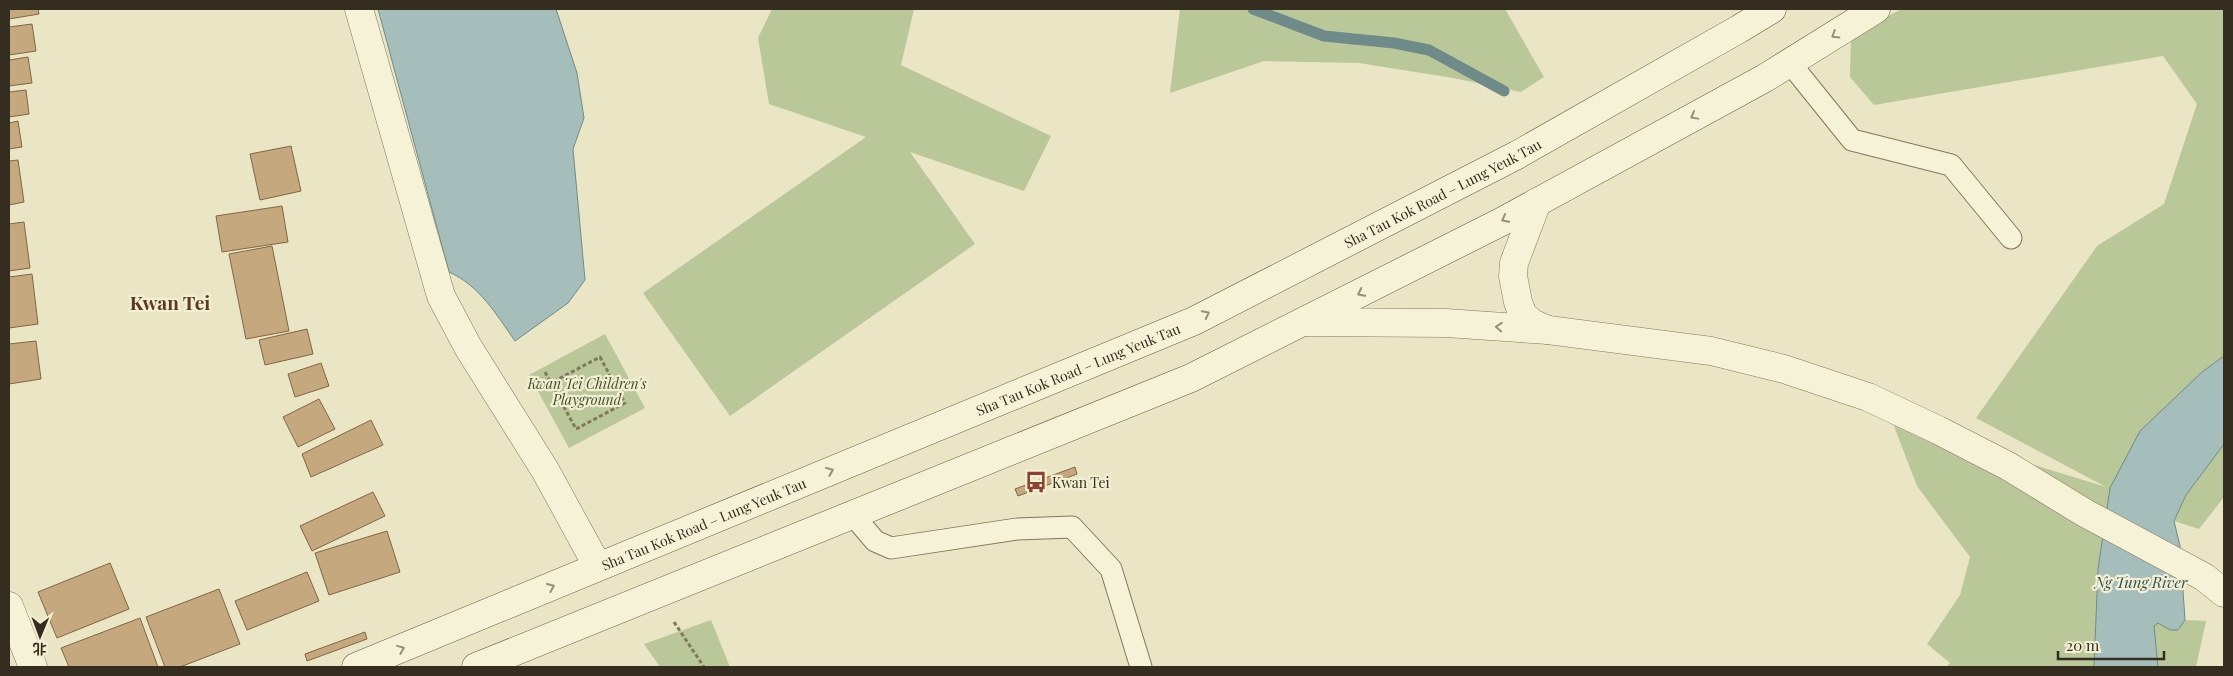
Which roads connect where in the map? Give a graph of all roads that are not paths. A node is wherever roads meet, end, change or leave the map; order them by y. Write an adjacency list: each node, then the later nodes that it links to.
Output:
1 (359, 9): 10 (main road)
2 (1772, 9): 10 (main road, Sha Tau Kok Road – Lung Yeuk Tau, one-way to 2)
3 (1876, 9): 4 (main road, one-way to 4)
4 (1790, 63): 5 (main road, one-way to 5); 6 (lane)
5 (1537, 202): 7 (main road, one-way to 7); 8 (main road)
6 (2011, 238)
7 (1304, 322): 8 (main road, one-way to 7); 9 (main road)
8 (1548, 330): 11 (main road)
9 (852, 515): 15 (main road); 16 (lane)
10 (598, 567): 14 (main road, Sha Tau Kok Road – Lung Yeuk Tau, one-way to 10)
11 (2214, 585)
12 (9, 606): 13 (main road)
13 (33, 667)
14 (356, 667)
15 (476, 667)
16 (1141, 667)

